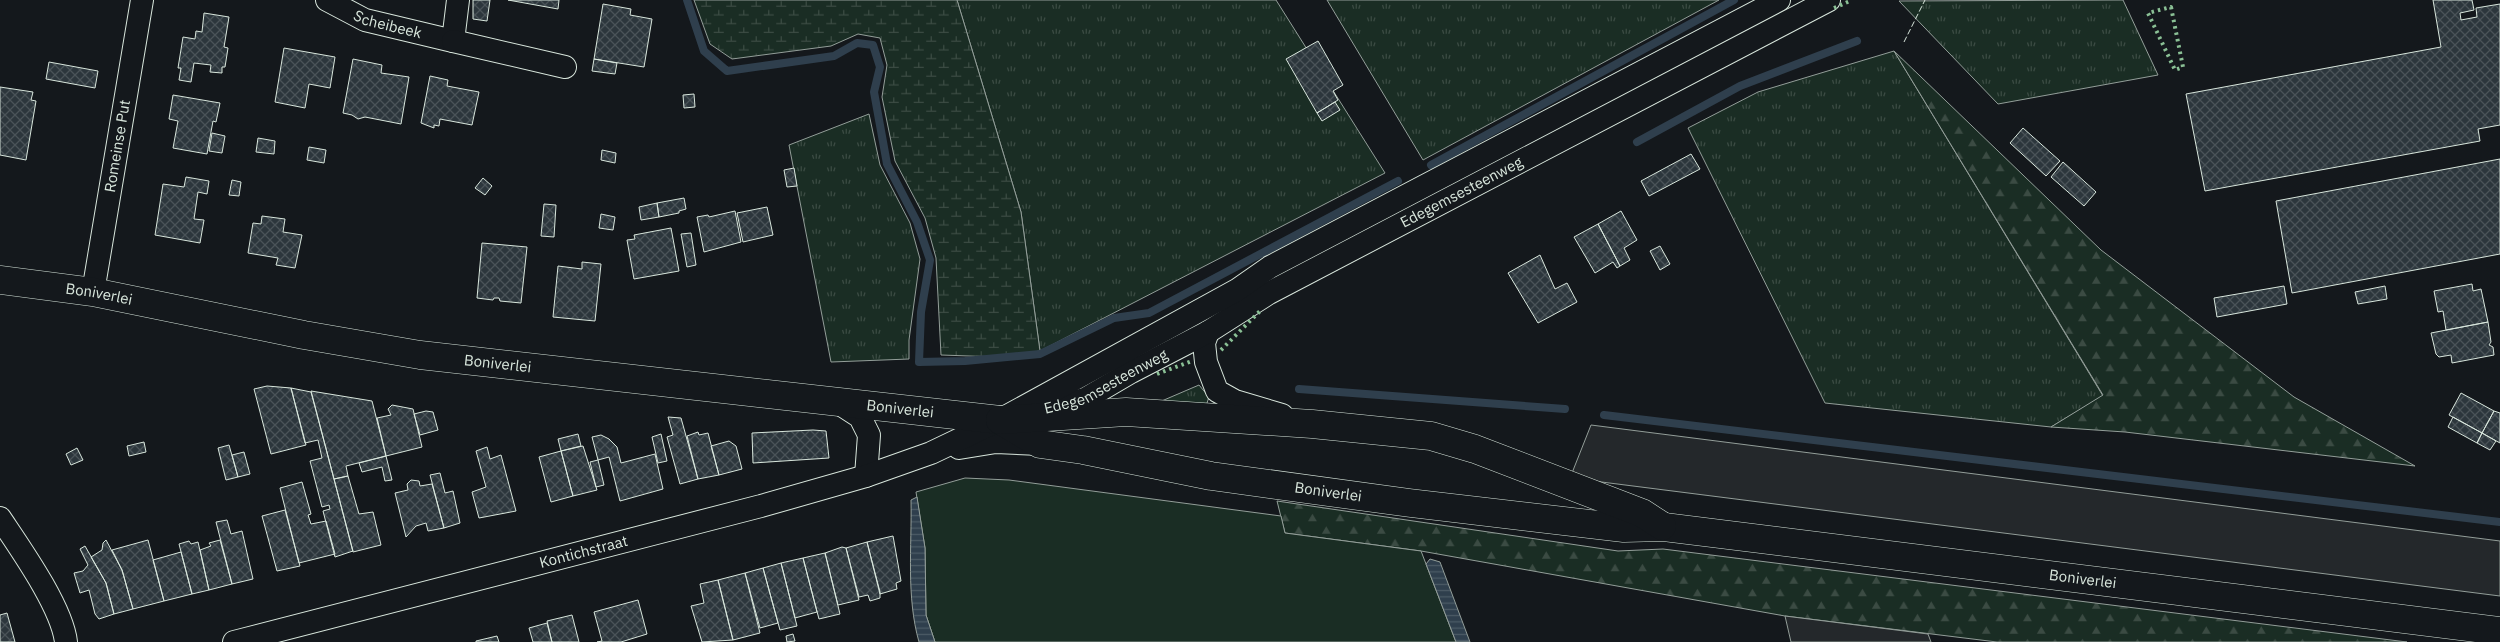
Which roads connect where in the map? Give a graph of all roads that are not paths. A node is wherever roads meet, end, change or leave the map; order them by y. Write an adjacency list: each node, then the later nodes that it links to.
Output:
1 (142, 0): 9 (street, Romeinse Put)
2 (327, 0): 6 (street, Scheibeek)
3 (458, 0): 6 (street)
4 (1779, 0): 12 (street, Edegemsesteenweg)
5 (1829, 0): 10 (street, Edegemsesteenweg)
6 (453, 41): 7 (street, Scheibeek)
7 (566, 67)
8 (0, 280): 9 (main road, Boniverlei)
9 (93, 292): 11 (main road, Boniverlei)
10 (1208, 332): 12 (street, Edegemsesteenweg); 13 (street, Boniverlei)
11 (836, 402): 12 (main road, Boniverlei); 16 (street)
12 (1000, 420): 13 (main road, Boniverlei); 14 (main road, Boniverlei); 15 (street, Kontichstraat)
13 (1312, 424): 18 (main road, Boniverlei)
14 (1040, 444): 15 (street, Kontichstraat); 18 (main road, Boniverlei)
15 (931, 453): 16 (street, Kontichstraat)
16 (866, 476): 21 (street, Kontichstraat)
17 (0, 518): 20 (street)
18 (1664, 527): 19 (main road, Boniverlei)
19 (2500, 631)
20 (66, 642)
21 (234, 642)

